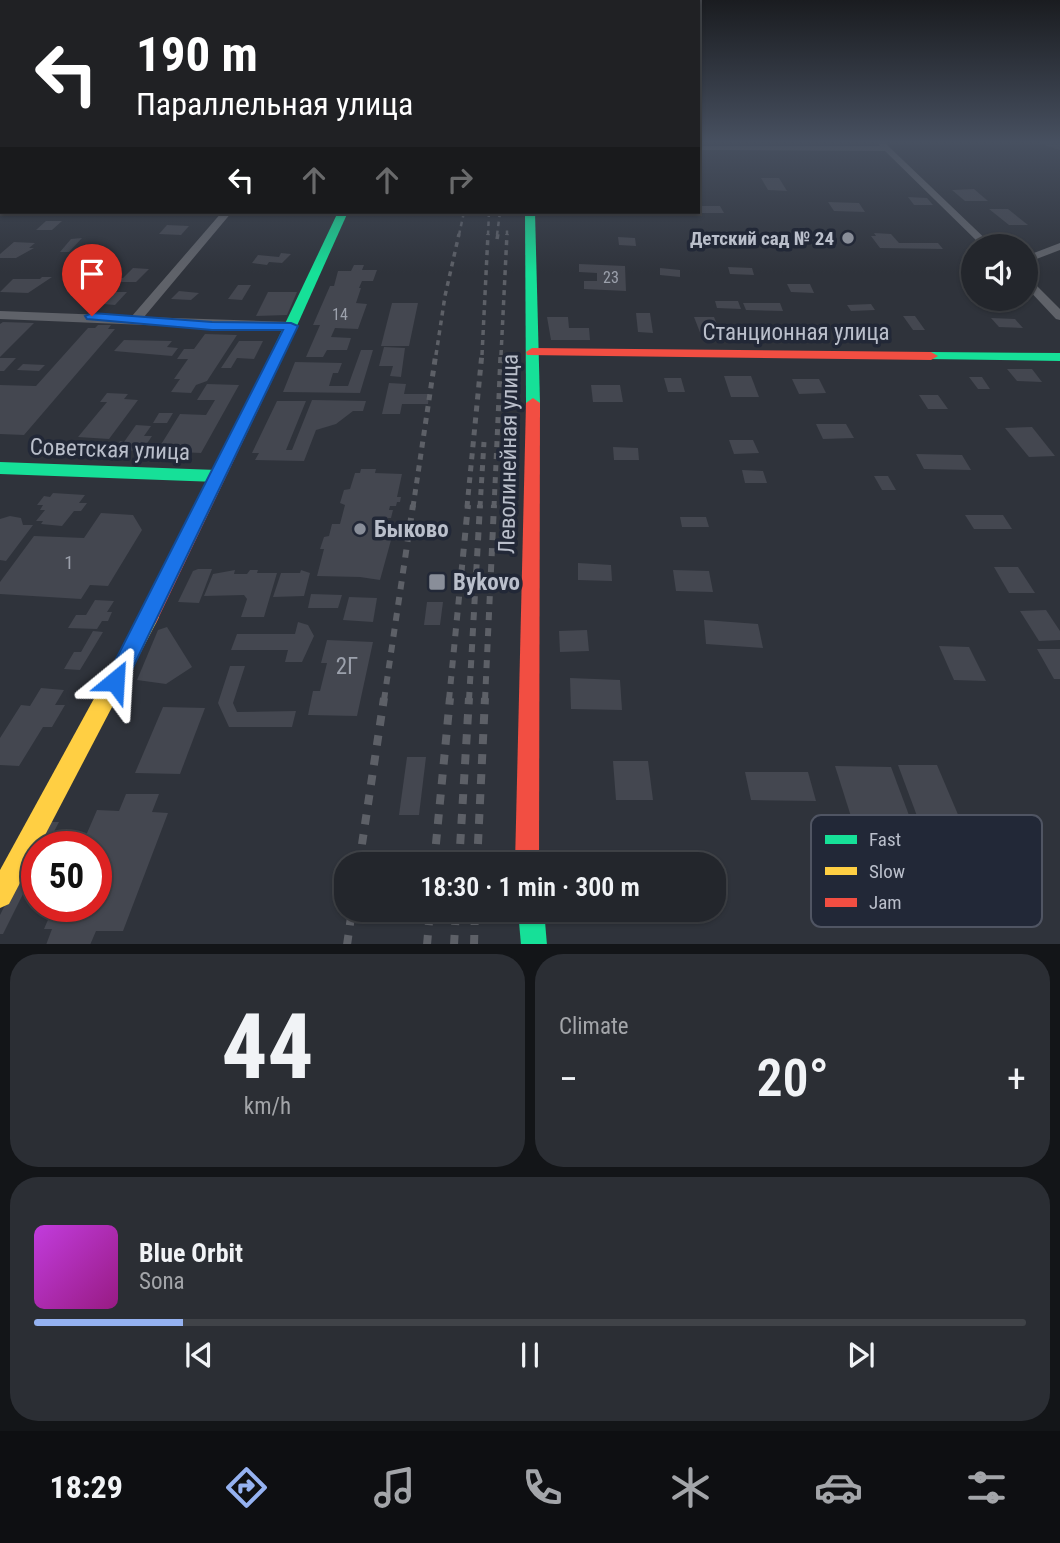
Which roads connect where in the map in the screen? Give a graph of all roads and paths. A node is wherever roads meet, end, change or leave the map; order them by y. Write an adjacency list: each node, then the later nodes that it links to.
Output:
1 (925, 185): 5 (street)
2 (225, 214): 11 (street)
3 (342, 214): 12 (main road)
4 (530, 214): 13 (main road, Леволинейная улица)
5 (975, 234)
6 (1060, 246): 7 (street)
7 (1038, 255)
8 (1038, 293): 10 (street)
9 (0, 315): 11 (street)
10 (1060, 316)
11 (136, 319): 12 (street)
12 (291, 326): 16 (main road)
13 (532, 352): 14 (main road, Станционная улица); 17 (main road, Леволинейная улица)
14 (1060, 356)
15 (0, 468): 16 (main road, Советская улица)
16 (217, 476): 18 (main road)
17 (527, 852)
18 (0, 895)
19 (532, 922): 20 (main road)
20 (534, 944)

